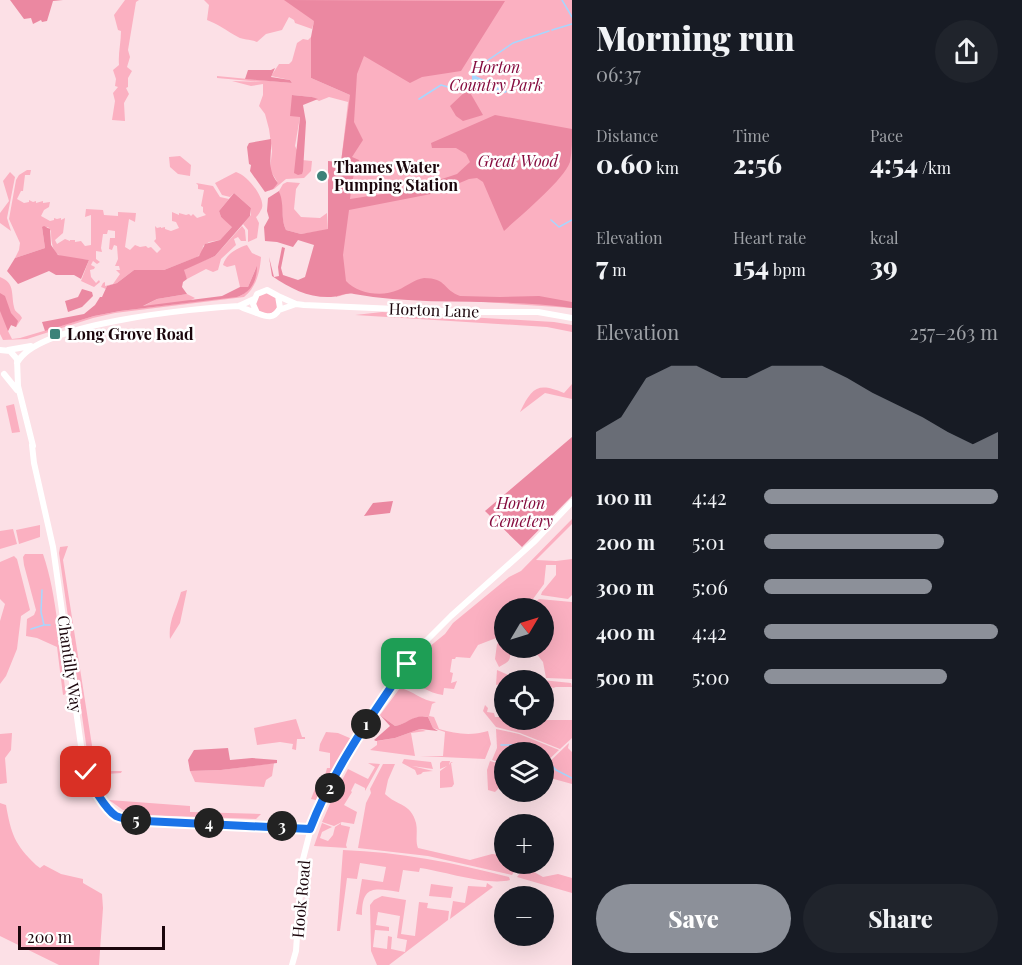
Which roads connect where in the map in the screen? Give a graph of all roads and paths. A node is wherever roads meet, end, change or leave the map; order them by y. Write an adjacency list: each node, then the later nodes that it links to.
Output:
1 (278, 296): 2 (street); 3 (street, Horton Lane); 5 (street)
2 (254, 299): 4 (street); 6 (street)
3 (296, 304): 5 (street, Horton Lane); 7 (street, Horton Lane)
4 (239, 306): 6 (street); 8 (street)
5 (279, 310): 6 (street)
6 (257, 313)
7 (572, 318)
8 (37, 345): 10 (street); 11 (street)
9 (0, 350): 10 (street)
10 (8, 350): 11 (street)
11 (16, 364): 12 (street); 13 (street, Chantilly Way)
12 (1, 373): 13 (street, Chantilly Way)
13 (20, 396): 15 (street, Chantilly Way)
14 (572, 502): 15 (street, Hook Road)
15 (310, 829): 16 (street, Hook Road)
16 (292, 965)

